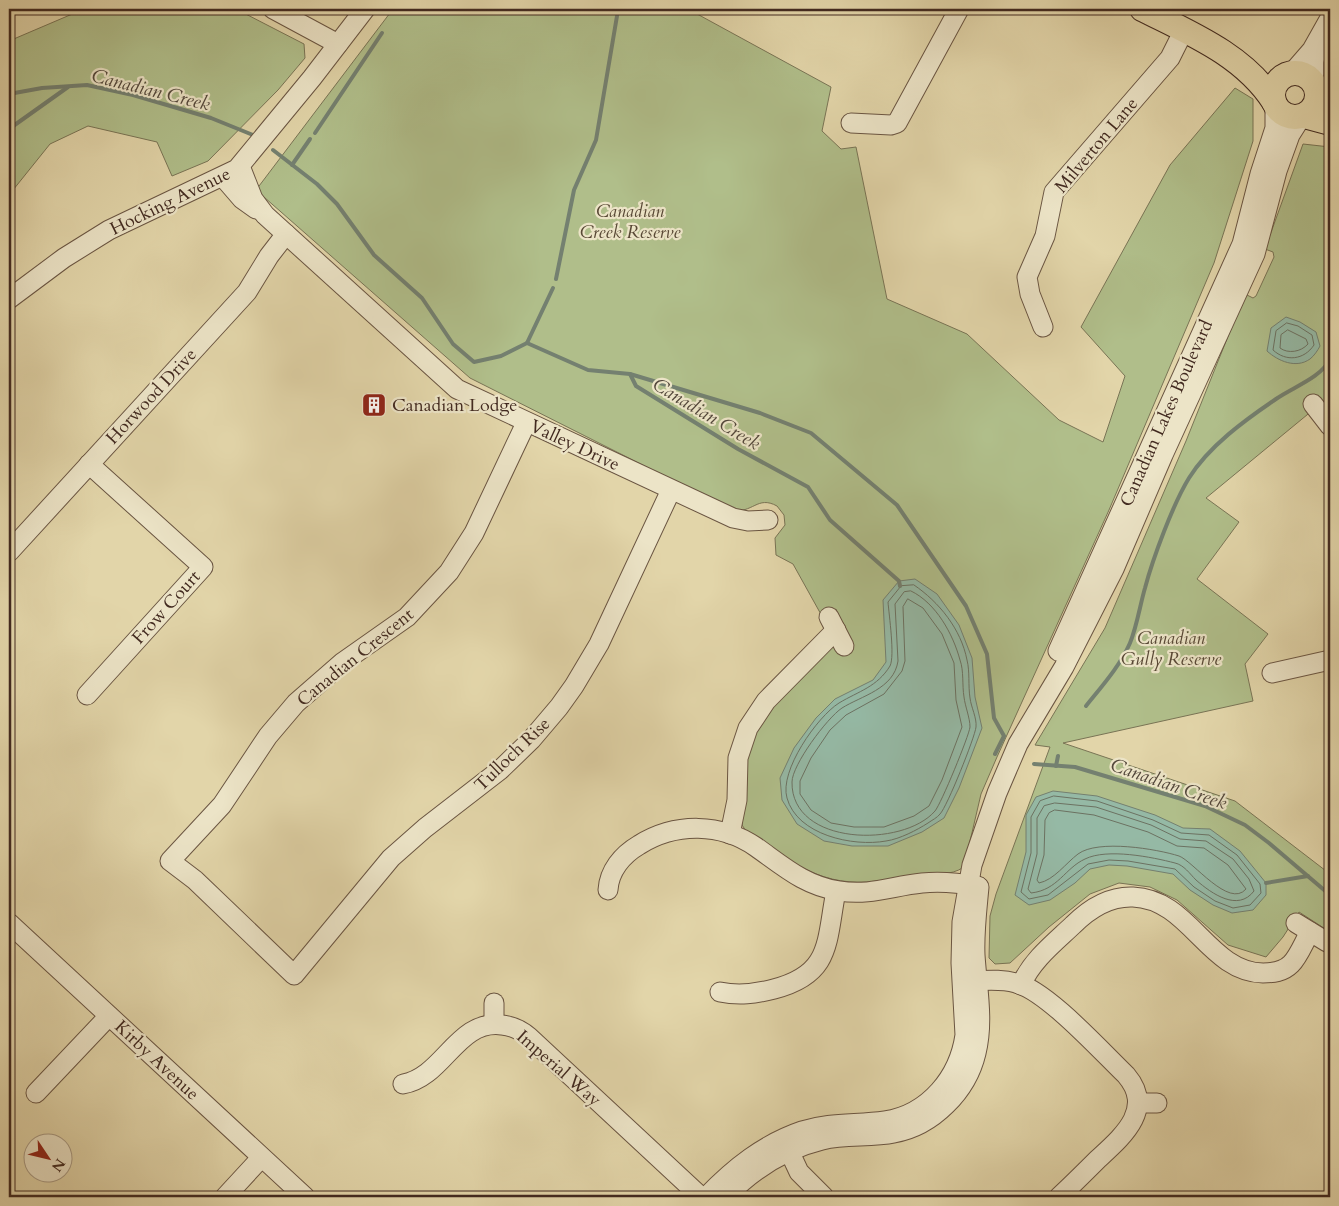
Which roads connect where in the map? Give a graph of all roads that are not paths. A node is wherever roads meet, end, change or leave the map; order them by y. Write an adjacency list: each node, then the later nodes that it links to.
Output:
1 (273, 9): 8 (street)
2 (365, 9): 8 (street, Hocking Avenue)
3 (959, 9): 14 (street)
4 (1142, 9): 6 (main road)
5 (1330, 18): 7 (street)
6 (1184, 30): 9 (main road); 21 (street, Milverton Lane)
7 (1319, 38): 10 (street); 11 (street)
8 (338, 44): 16 (street, Hocking Avenue)
9 (1215, 47): 10 (main road); 12 (main road)
10 (1291, 73): 11 (main road); 12 (main road)
11 (1320, 90): 13 (main road)
12 (1275, 103): 13 (main road); 33 (street, Canadian Lakes Boulevard)
13 (1303, 116): 15 (main road); 33 (street, Canadian Lakes Boulevard)
14 (851, 123)
15 (1330, 123)
16 (240, 166): 17 (street, Hocking Avenue); 18 (street, Valley Drive)
17 (223, 177): 18 (street, Valley Drive); 20 (street, Hocking Avenue)
18 (265, 215): 19 (street, Valley Drive)
19 (286, 234): 23 (street, Valley Drive); 25 (street, Horwood Drive)
20 (9, 299)
21 (1043, 327)
22 (1313, 404): 24 (street)
23 (526, 423): 26 (street, Valley Drive); 40 (street, Canadian Crescent)
24 (1330, 426)
25 (89, 464): 28 (street, Horwood Drive); 32 (street, Frow Court)
26 (671, 490): 27 (street, Valley Drive); 40 (street, Tulloch Rise)
27 (768, 520)
28 (9, 552)
29 (837, 631): 34 (street)
30 (1330, 660): 31 (street)
31 (1272, 673)
32 (87, 695)
33 (1033, 715): 35 (street, Canadian Lakes Boulevard)
34 (730, 834): 36 (street); 37 (street)
35 (973, 885): 37 (street); 41 (street, Canadian Lakes Boulevard)
36 (608, 890)
37 (836, 891): 43 (street)
38 (9, 923): 45 (street, Kirby Avenue)
39 (1311, 932): 42 (street)
40 (294, 975)
41 (969, 981): 42 (street); 51 (street, Canadian Lakes Boulevard)
42 (1022, 984): 49 (street)
43 (720, 992)
44 (494, 1003): 46 (street)
45 (109, 1016): 48 (street); 52 (street, Kirby Avenue)
46 (494, 1024): 47 (street, Imperial Way); 55 (street, Imperial Way)
47 (404, 1084)
48 (36, 1093)
49 (1138, 1103): 50 (street); 59 (street)
50 (1157, 1103)
51 (786, 1145): 56 (street, Canadian Lakes Boulevard); 57 (street, Canadian Lakes Boulevard); 58 (street)
52 (261, 1158): 53 (street); 54 (street, Kirby Avenue)
53 (225, 1197)
54 (305, 1197)
55 (701, 1197)
56 (706, 1197)
57 (726, 1197)
58 (824, 1197)
59 (1059, 1197)

